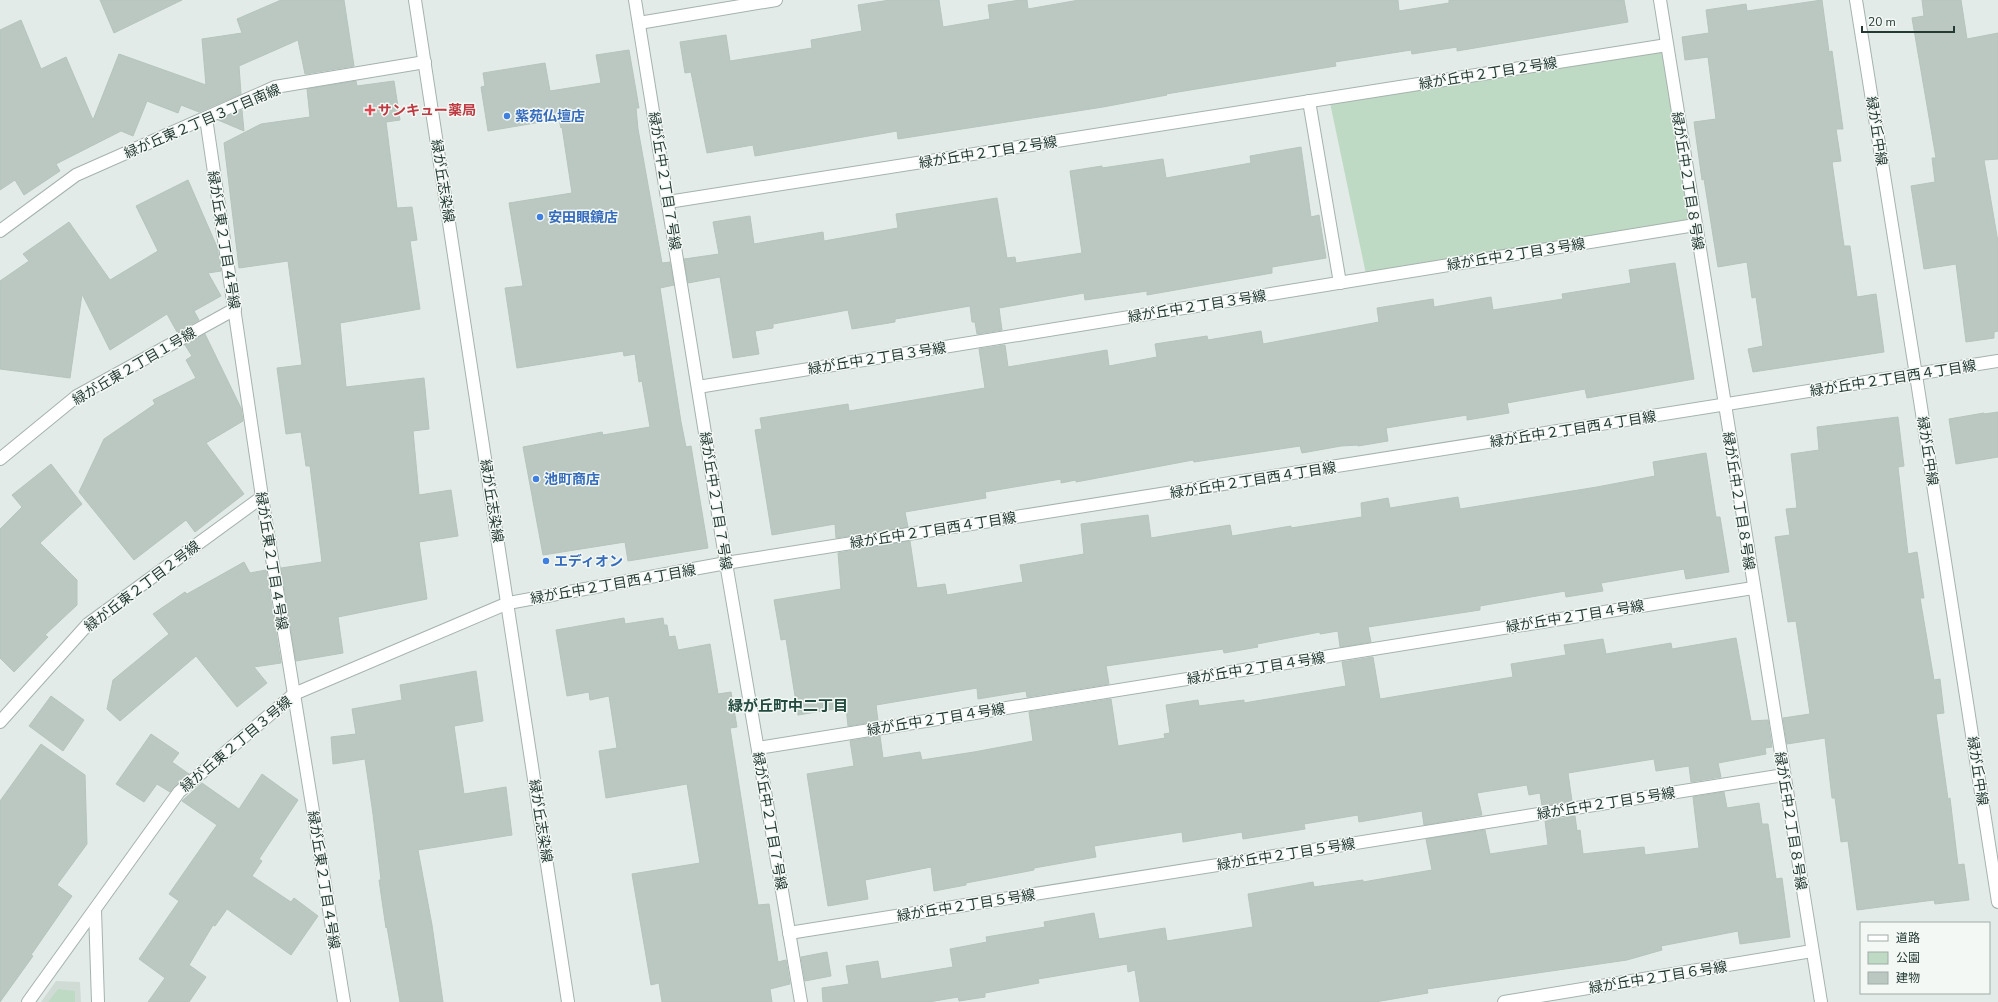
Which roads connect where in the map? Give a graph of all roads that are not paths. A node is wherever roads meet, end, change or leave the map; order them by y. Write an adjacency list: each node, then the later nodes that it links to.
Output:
1 (415, 0): 8 (street, 緑が丘志染線)
2 (635, 0): 6 (street, 緑が丘中２丁目７号線)
3 (776, 0): 6 (street)
4 (1660, 0): 7 (street, 緑が丘中２丁目８号線)
5 (1856, 0): 17 (street, 緑が丘中線)
6 (639, 22): 11 (street, 緑が丘中２丁目７号線)
7 (1667, 45): 9 (street, 緑が丘中２丁目２号線); 12 (street, 緑が丘中２丁目８号線)
8 (425, 62): 10 (street, 緑が丘東２丁目３丁目南線); 24 (street, 緑が丘志染線)
9 (1309, 101): 11 (street, 緑が丘中２丁目２号線); 14 (street)
10 (206, 118): 13 (street, 緑が丘東２丁目３丁目南線); 15 (street, 緑が丘東２丁目４号線)
11 (668, 202): 18 (street, 緑が丘中２丁目７号線)
12 (1696, 225): 14 (street, 緑が丘中２丁目３号線); 19 (street, 緑が丘中２丁目８号線)
13 (0, 231)
14 (1340, 283): 18 (street, 緑が丘中２丁目３号線)
15 (235, 309): 20 (street, 緑が丘東２丁目１号線); 21 (street, 緑が丘東２丁目４号線)
16 (1998, 361): 17 (street, 緑が丘中２丁目西４丁目線)
17 (1916, 375): 19 (street, 緑が丘中２丁目西４丁目線); 29 (street, 緑が丘中線)
18 (698, 387): 22 (street, 緑が丘中２丁目７号線)
19 (1724, 405): 22 (street, 緑が丘中２丁目西４丁目線); 23 (street, 緑が丘中２丁目８号線)
20 (0, 459)
21 (262, 497): 25 (street, 緑が丘東２丁目４号線); 26 (street, 緑が丘東２丁目２号線)
22 (726, 563): 24 (street, 緑が丘中２丁目西４丁目線); 27 (street, 緑が丘中２丁目７号線)
23 (1753, 588): 27 (street, 緑が丘中２丁目４号線); 28 (street, 緑が丘中２丁目８号線)
24 (508, 603): 25 (street, 緑が丘東２丁目３号線); 36 (street, 緑が丘志染線)
25 (294, 694): 30 (street, 緑が丘東２丁目３号線); 35 (street, 緑が丘東２丁目４号線)
26 (0, 722)
27 (758, 748): 31 (street, 緑が丘中２丁目７号線)
28 (1784, 775): 31 (street, 緑が丘中２丁目５号線); 32 (street, 緑が丘中２丁目８号線)
29 (1998, 902)
30 (95, 910): 33 (street, 緑が丘東２丁目３号線); 34 (street)
31 (789, 933): 37 (street, 緑が丘中２丁目７号線)
32 (1812, 951): 38 (street, 緑が丘中２丁目６号線); 39 (street, 緑が丘中２丁目８号線)
33 (28, 1002)
34 (98, 1002)
35 (344, 1002)
36 (568, 1002)
37 (801, 1002)
38 (1504, 1002)
39 (1821, 1002)

